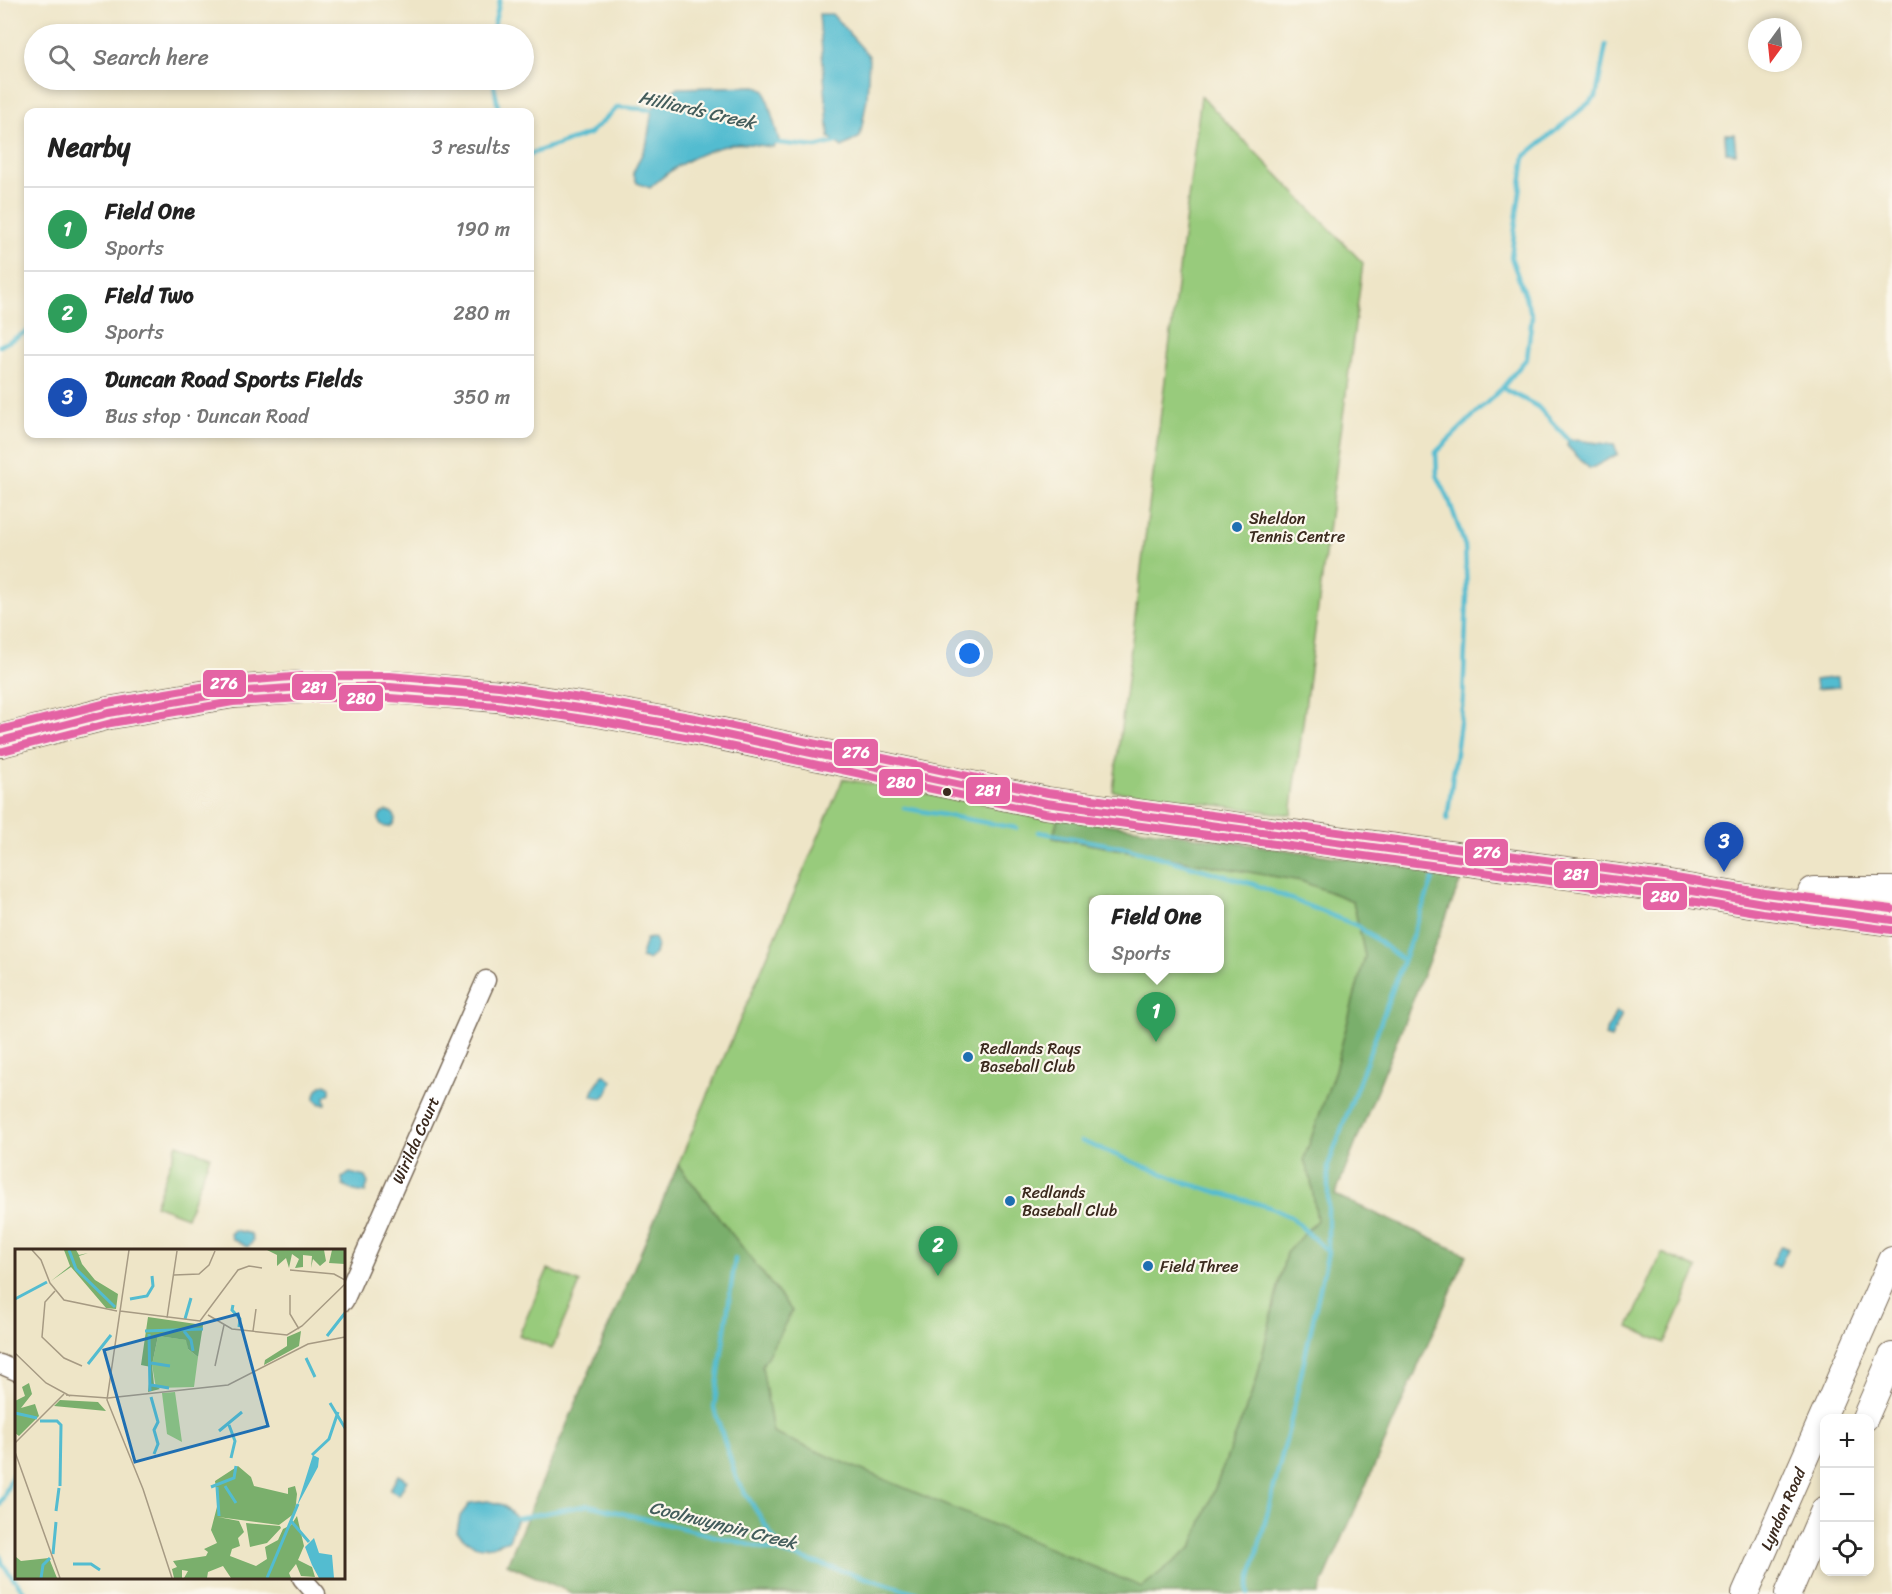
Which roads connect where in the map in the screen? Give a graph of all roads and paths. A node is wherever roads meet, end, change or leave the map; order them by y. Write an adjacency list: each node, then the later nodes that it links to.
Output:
1 (0, 741): 2 (highway)
2 (1663, 886): 3 (highway); 4 (highway)
3 (1892, 893)
4 (1892, 920)
5 (486, 980): 7 (street, Wirilda Court)
6 (1892, 1260): 15 (main road, Lyndon Road)
7 (345, 1299)
8 (1892, 1356): 11 (main road)
9 (0, 1364): 10 (street)
10 (15, 1371)
11 (1867, 1414)
12 (1820, 1519): 16 (main road)
13 (303, 1579): 14 (street)
14 (316, 1594)
15 (1745, 1594)
16 (1788, 1594)

